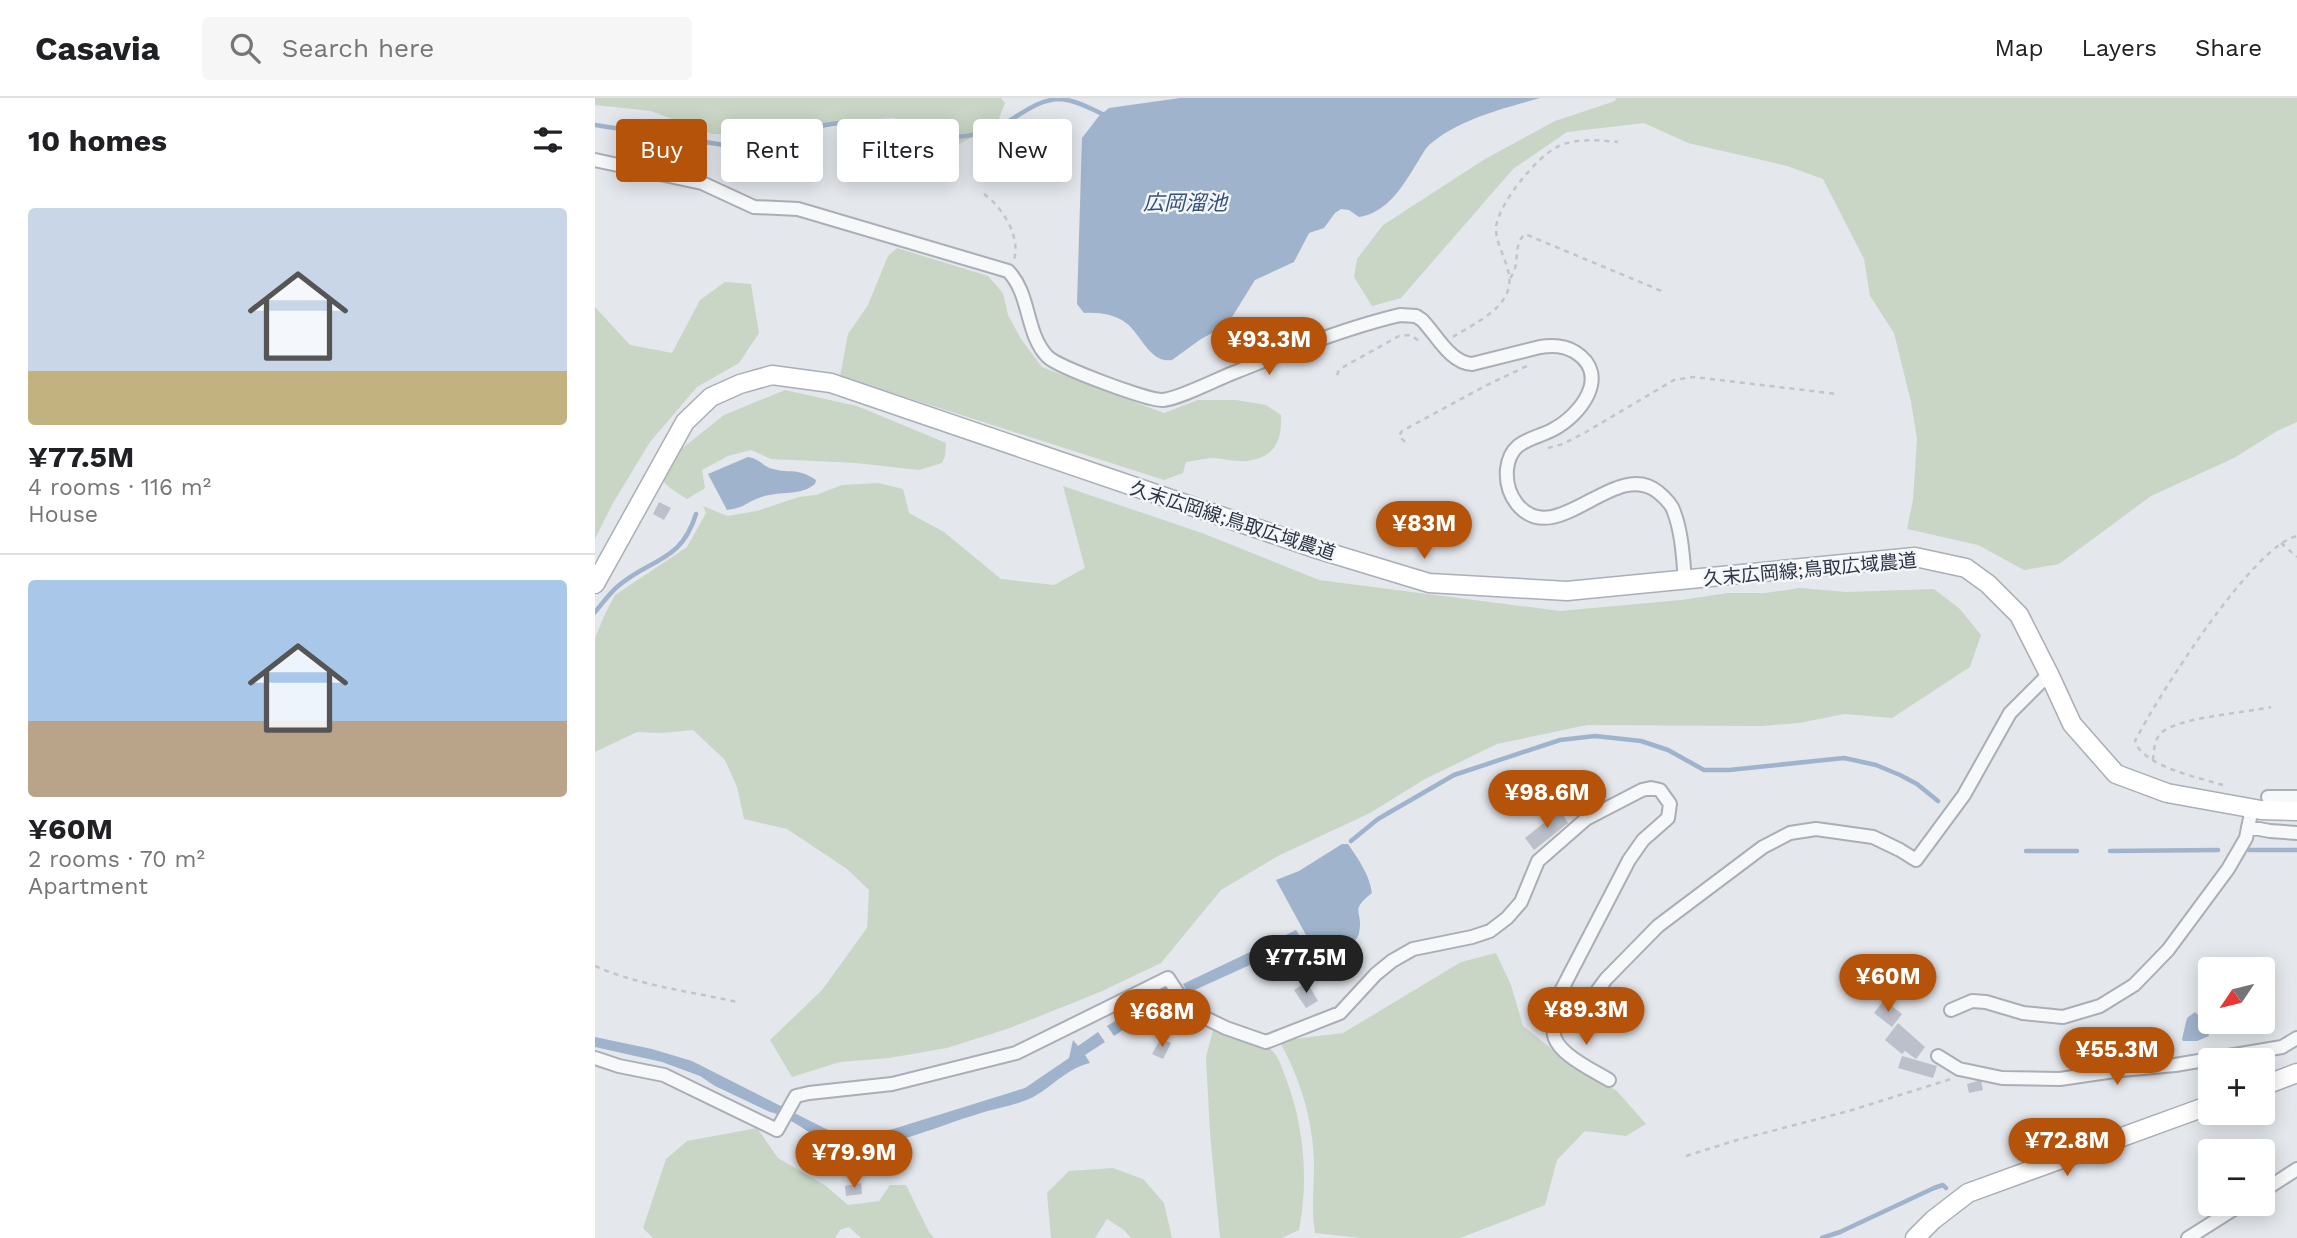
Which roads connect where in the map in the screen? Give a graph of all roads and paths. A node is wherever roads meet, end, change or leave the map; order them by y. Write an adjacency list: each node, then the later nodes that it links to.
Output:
1 (1618, 142): 5 (path)
2 (595, 160): 4 (street)
3 (983, 194): 4 (path)
4 (1008, 271): 7 (street)
5 (1509, 279): 6 (path); 7 (path)
6 (1664, 292)
7 (1444, 345): 8 (street); 9 (path)
8 (1552, 346): 11 (path); 12 (street)
9 (1337, 375)
10 (1837, 394): 12 (path)
11 (1405, 442)
12 (1521, 444): 16 (street)
13 (2297, 536): 14 (path)
14 (2281, 542): 15 (path); 20 (path)
15 (2297, 557)
16 (1685, 580): 17 (street, 久末広岡線;鳥取広域農道); 18 (street, 久末広岡線;鳥取広域農道)
17 (595, 584)
18 (2049, 674): 24 (street, 久末広岡線;鳥取広域農道); 31 (street)
19 (2271, 707): 20 (path)
20 (2153, 760): 21 (path)
21 (2230, 788)
22 (2267, 797): 23 (street)
23 (2297, 797)
24 (2252, 808): 25 (street, 久末広岡線;鳥取広域農道); 26 (street)
25 (2297, 811)
26 (2248, 827): 27 (street); 30 (street)
27 (2297, 833)
28 (595, 966): 29 (path)
29 (737, 1002)
30 (1951, 1010)
31 (1566, 1011): 34 (street); 37 (street)
32 (2297, 1038): 35 (street)
33 (1938, 1056): 35 (street)
34 (595, 1058)
35 (1964, 1070): 40 (path)
36 (2297, 1073): 38 (street)
37 (1609, 1080)
38 (2275, 1081)
39 (2198, 1109): 44 (street)
40 (1686, 1156)
41 (2297, 1170): 42 (street)
42 (2275, 1184)
43 (2223, 1216): 45 (street)
44 (1915, 1238)
45 (2188, 1238)

